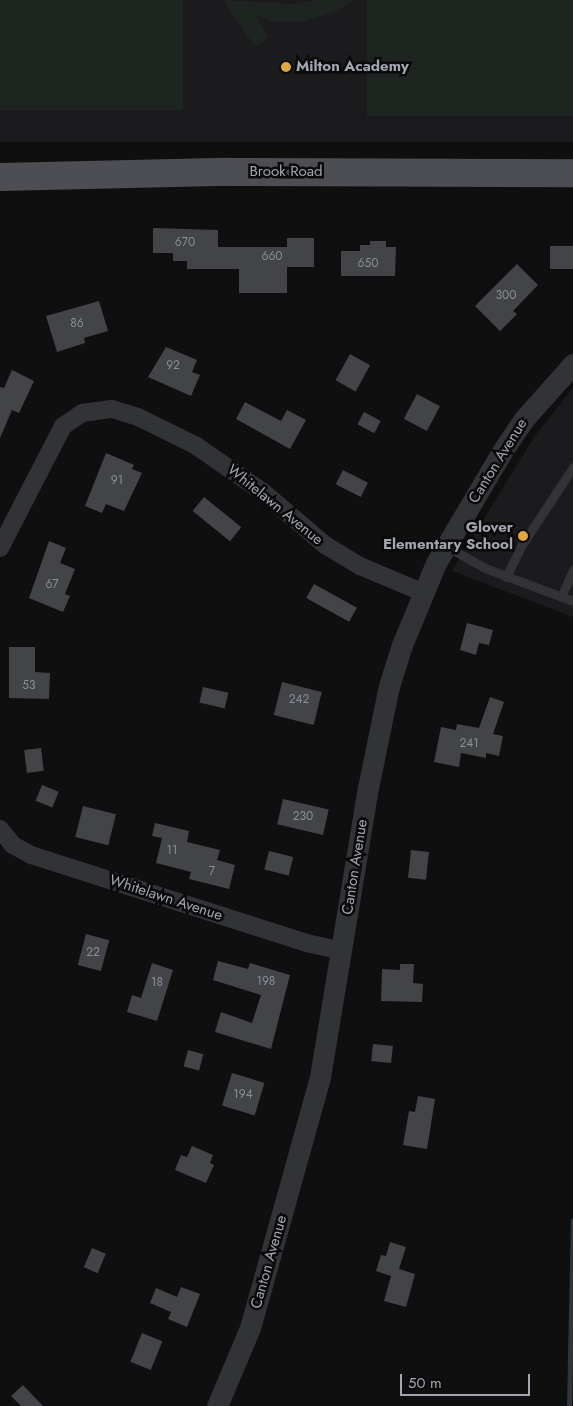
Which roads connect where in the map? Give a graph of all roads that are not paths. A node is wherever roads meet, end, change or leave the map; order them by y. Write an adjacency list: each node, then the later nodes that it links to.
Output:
1 (573, 173): 2 (main road, Brook Road)
2 (0, 177)
3 (573, 364): 5 (street, Canton Avenue)
4 (573, 467): 8 (lane)
5 (446, 546): 8 (lane); 9 (street, Canton Avenue)
6 (0, 548): 9 (street, Whitelawn Avenue)
7 (573, 570): 10 (lane)
8 (506, 577): 10 (lane)
9 (422, 592): 13 (street, Canton Avenue)
10 (561, 597): 11 (lane)
11 (573, 601)
12 (0, 829): 13 (street, Whitelawn Avenue)
13 (342, 951): 14 (street, Canton Avenue)
14 (217, 1406)

